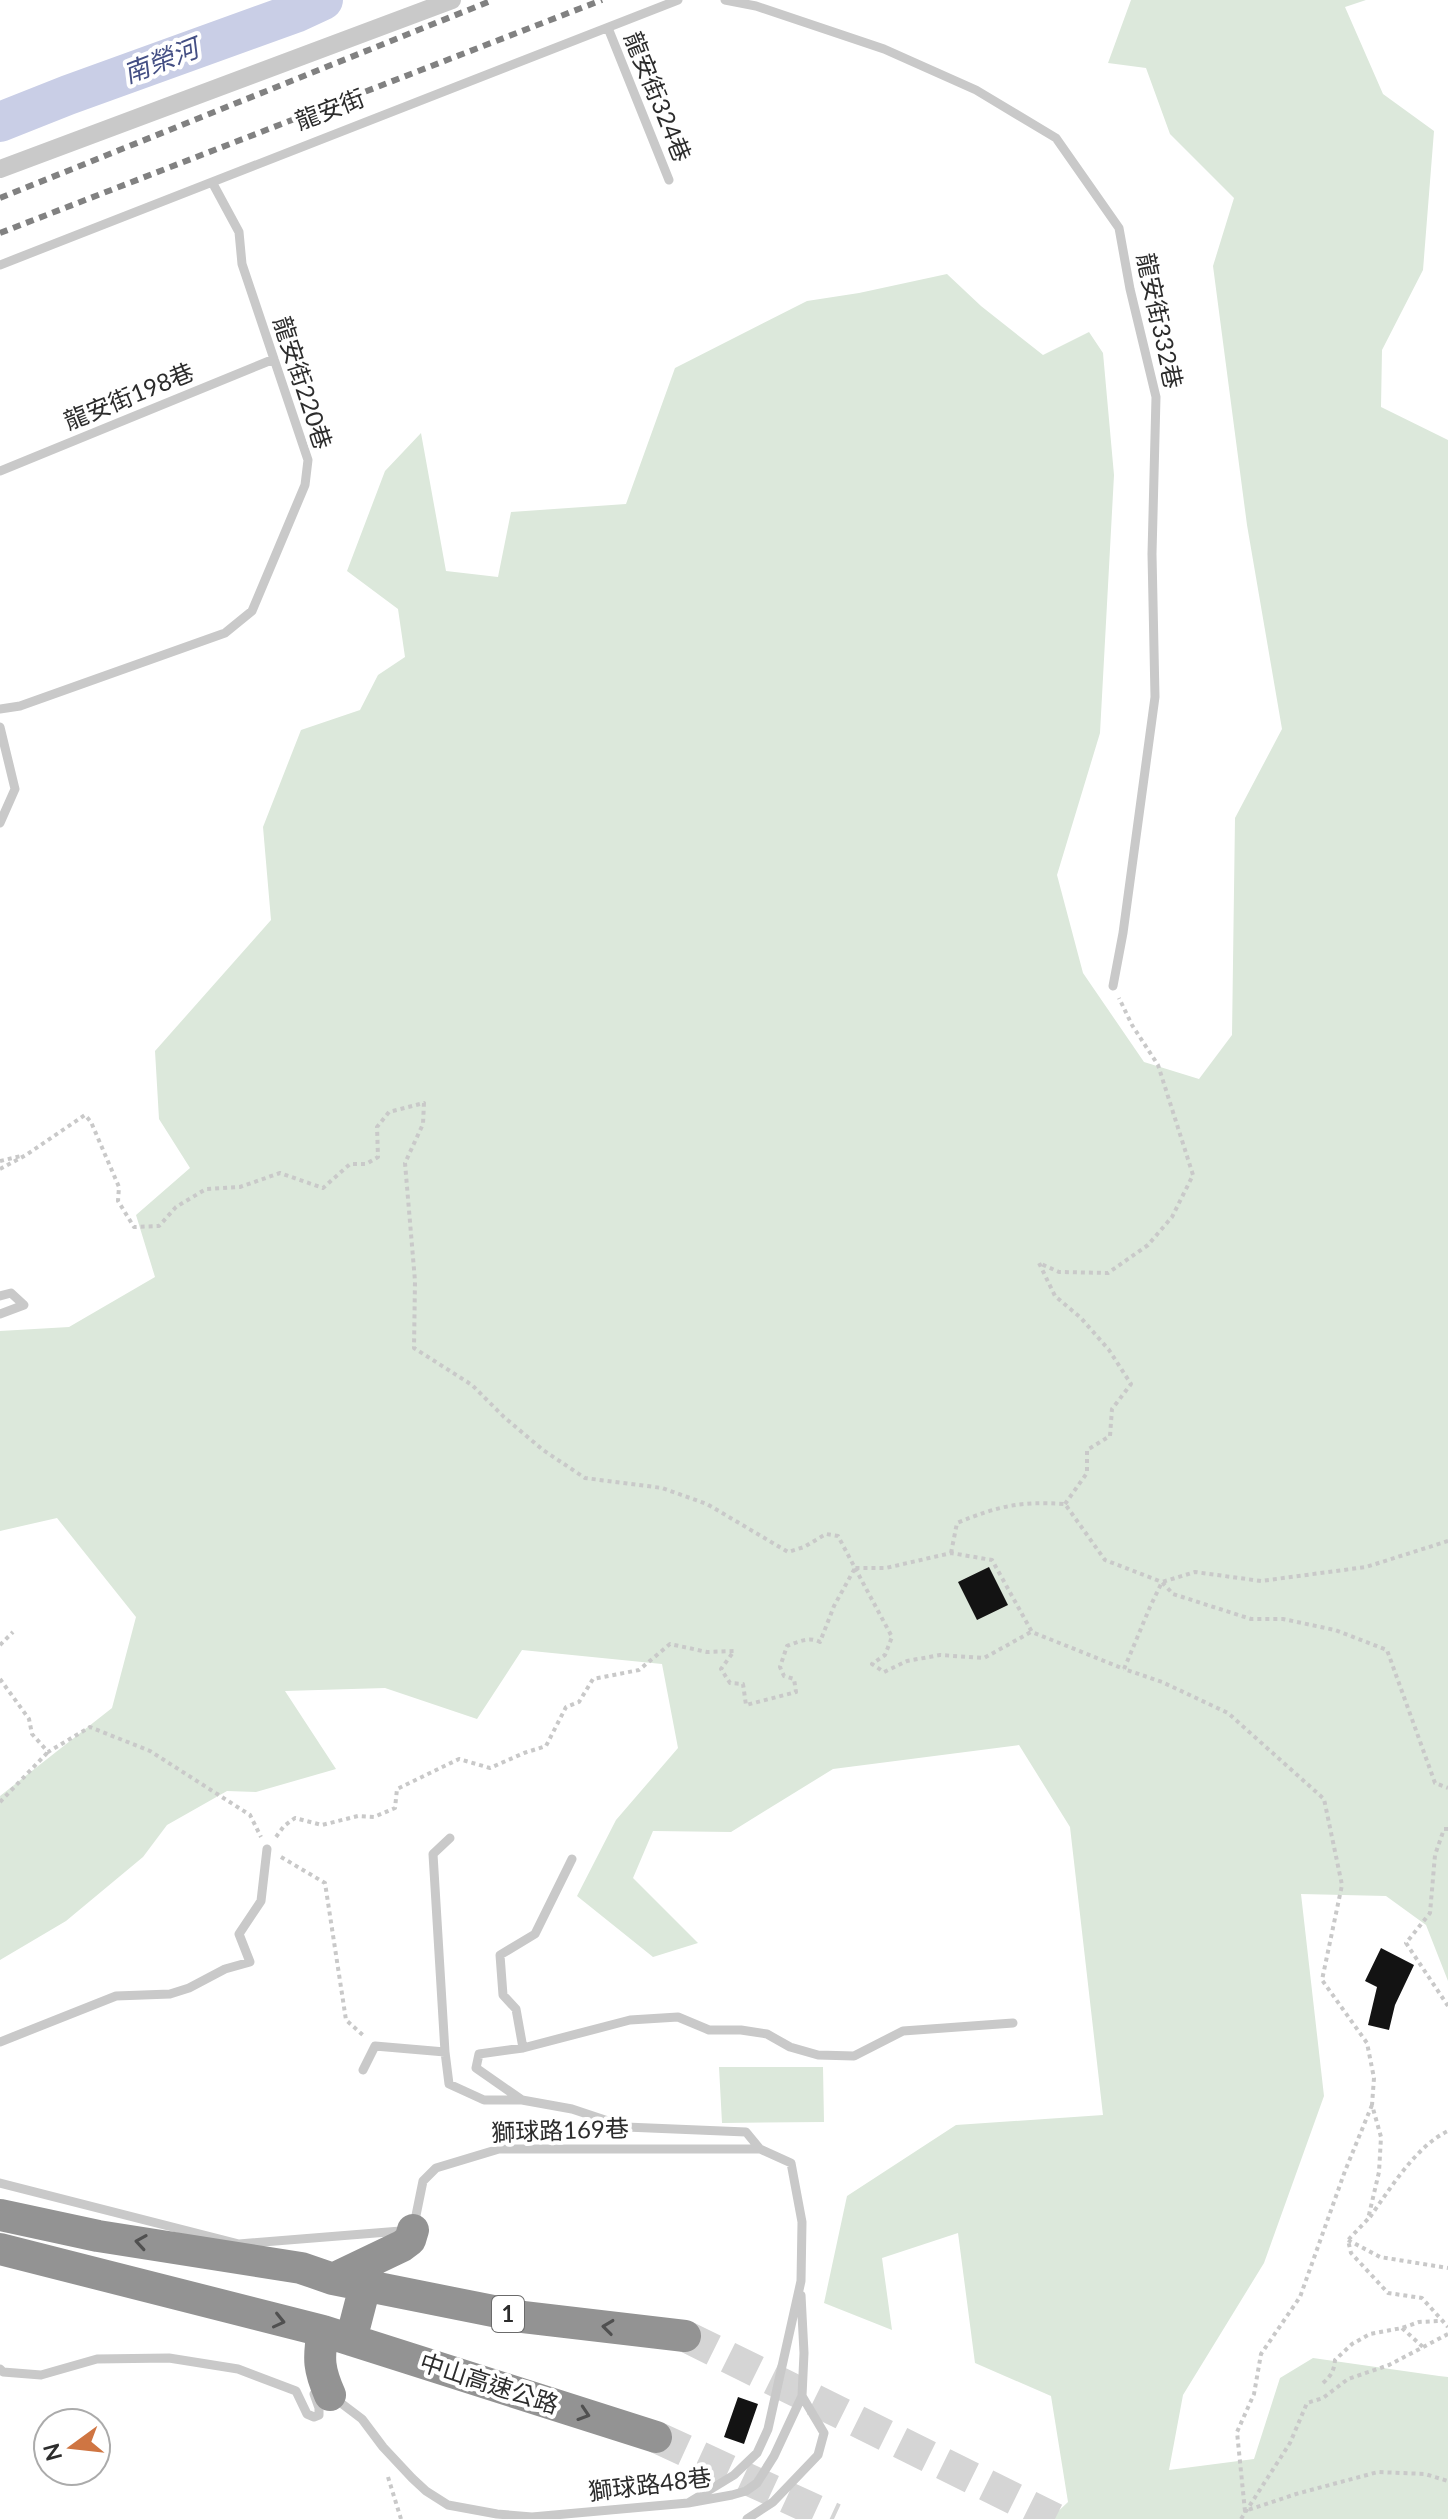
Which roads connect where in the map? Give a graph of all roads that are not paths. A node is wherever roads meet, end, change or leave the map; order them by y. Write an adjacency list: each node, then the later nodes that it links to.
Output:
1 (452, 0): 5 (street)
2 (678, 0): 4 (lane, 龍安街)
3 (725, 0): 14 (lane, 龍安街332巷)
4 (608, 28): 6 (lane, 龍安街324巷); 7 (lane, 龍安街)
5 (0, 169)
6 (669, 180)
7 (212, 182): 8 (lane, 龍安街); 9 (lane, 龍安街220巷)
8 (0, 265)
9 (274, 359): 10 (lane, 龍安街198巷); 11 (lane, 龍安街220巷)
10 (0, 471)
11 (0, 709)
12 (0, 727): 13 (lane)
13 (0, 823)
14 (1113, 986)
15 (0, 1296): 16 (lane)
16 (0, 1314)
17 (450, 1838): 23 (lane)
18 (267, 1849): 21 (lane)
19 (572, 1859): 22 (lane)
20 (1013, 2023): 22 (lane)
21 (0, 2042)
22 (523, 2048): 25 (lane)
23 (445, 2052): 24 (lane); 25 (lane)
24 (363, 2070)
25 (522, 2100): 26 (lane)
26 (760, 2149): 29 (lane, 獅球路169巷); 32 (lane)
27 (0, 2183): 29 (lane)
28 (0, 2215): 31 (highway, one-way to 28)
29 (413, 2230): 31 (highway)
30 (0, 2249): 34 (highway, 中山高速公路, one-way to 34)
31 (333, 2279): 33 (highway, 1)
32 (801, 2281): 38 (lane); 40 (lane)
33 (365, 2286): 34 (highway); 35 (highway, 1, one-way to 33)
34 (337, 2336): 37 (highway); 39 (highway, 中山高速公路, one-way to 39)
35 (685, 2336)
36 (0, 2369): 37 (lane)
37 (325, 2384): 40 (lane, 獅球路48巷)
38 (802, 2396): 40 (lane, 獅球路48巷); 41 (lane)
39 (656, 2437)
40 (688, 2503)
41 (747, 2519)

